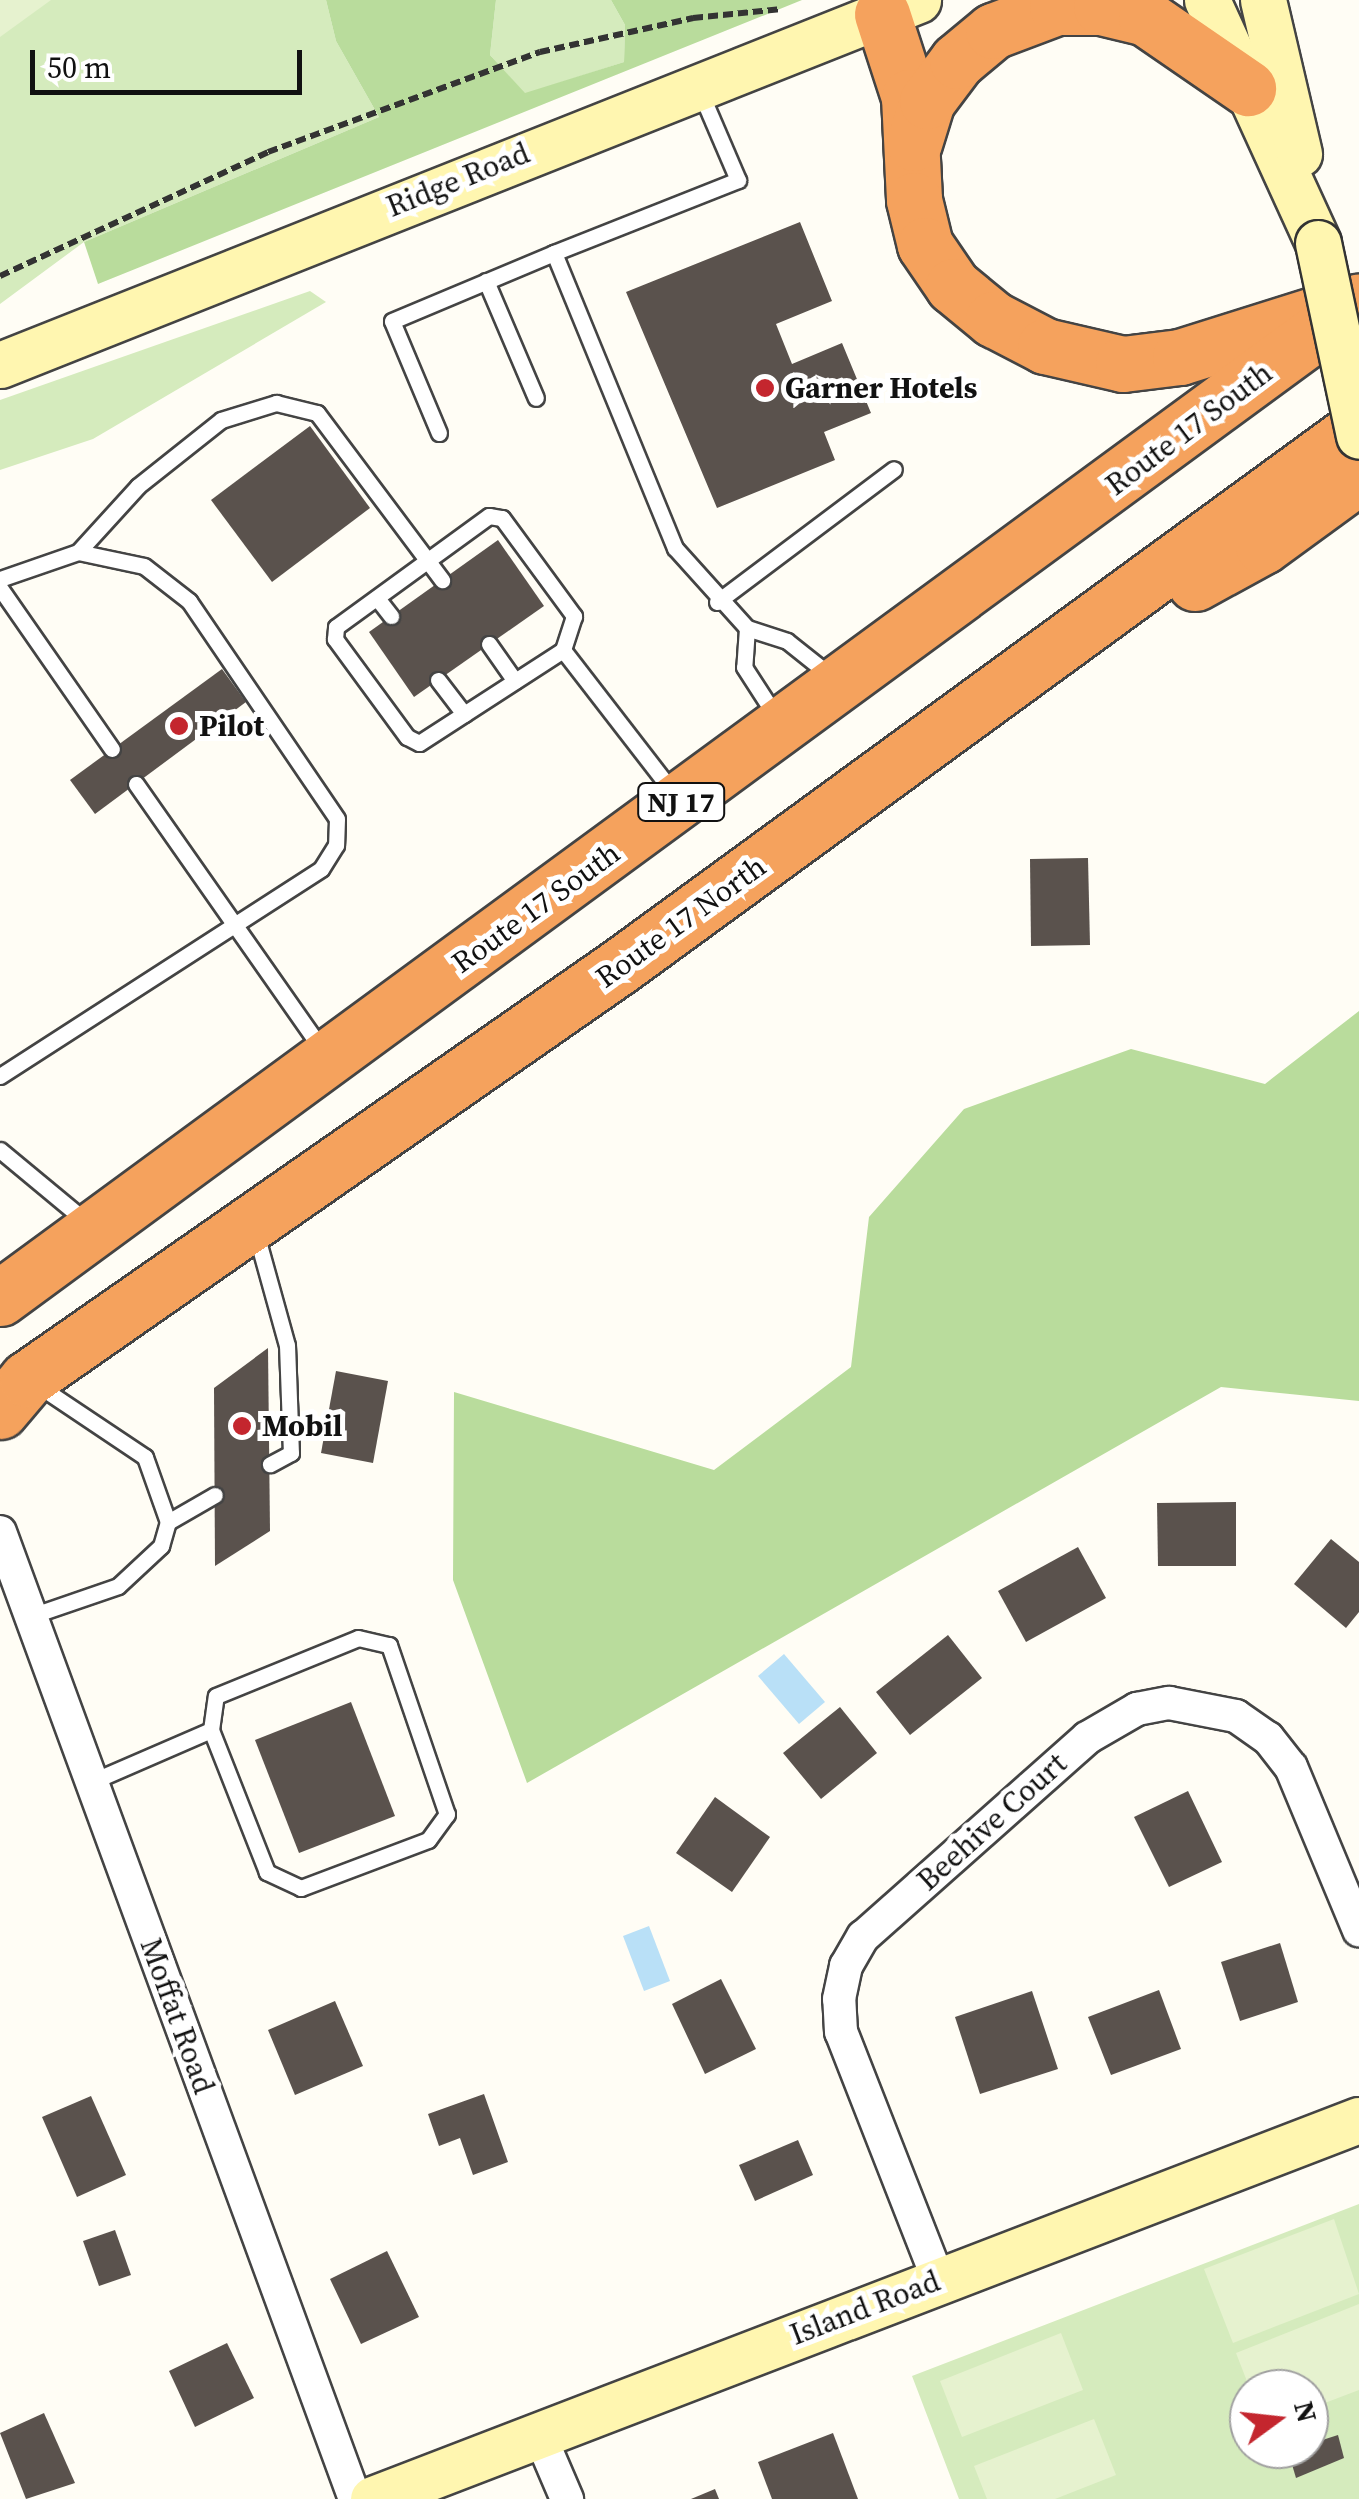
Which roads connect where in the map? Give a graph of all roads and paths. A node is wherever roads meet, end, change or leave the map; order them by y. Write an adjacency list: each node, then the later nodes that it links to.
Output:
1 (1207, 0): 7 (street)
2 (1263, 0): 7 (street)
3 (1280, 0): 7 (street)
4 (900, 7): 6 (street, Ridge Road); 8 (highway)
5 (797, 8): 10 (path)
6 (698, 85): 9 (lane); 13 (street, Ridge Road)
7 (1269, 101): 8 (highway); 17 (street, bridge)
8 (914, 146): 12 (highway)
9 (554, 253): 11 (lane); 26 (lane)
10 (0, 276)
11 (486, 281): 14 (lane); 16 (lane)
12 (1359, 301): 34 (highway, Route 17 South / NJ 17)
13 (0, 365)
14 (536, 398)
15 (1359, 427): 31 (highway, Route 17 North)
16 (438, 432)
17 (1359, 436)
18 (894, 469): 26 (lane)
19 (1359, 476): 31 (highway)
20 (78, 552): 21 (lane); 22 (lane); 40 (lane)
21 (428, 560): 23 (lane); 25 (lane); 30 (lane)
22 (0, 579)
23 (442, 580)
24 (0, 588): 37 (lane)
25 (377, 598): 27 (lane); 35 (lane)
26 (716, 602): 28 (lane)
27 (391, 616)
28 (747, 628): 34 (lane); 36 (lane)
29 (489, 644): 33 (lane)
30 (563, 650): 33 (lane); 39 (lane)
31 (1016, 679): 44 (highway, Route 17 North)
32 (438, 680): 35 (lane)
33 (515, 680): 35 (lane)
34 (842, 684): 36 (highway, Route 17 South / NJ 17)
35 (464, 714)
36 (783, 728): 39 (highway, Route 17 South / NJ 17)
37 (112, 749)
38 (136, 784): 40 (lane)
39 (680, 802): 41 (highway, Route 17 South / NJ 17)
40 (234, 925): 41 (lane); 42 (lane)
41 (328, 1058): 45 (highway, Route 17 South / NJ 17)
42 (0, 1076)
43 (0, 1150): 45 (lane)
44 (252, 1220): 47 (highway, Route 17 North); 48 (lane)
45 (95, 1228): 46 (highway, Route 17 South / NJ 17)
46 (0, 1298)
47 (14, 1395): 50 (lane)
48 (270, 1464)
49 (214, 1495): 50 (lane)
50 (168, 1522): 52 (lane)
51 (0, 1532): 52 (street, Moffat Road)
52 (17, 1600): 54 (street, Moffat Road)
53 (211, 1730): 53 (lane); 54 (lane)
54 (92, 1782): 59 (street, Moffat Road)
55 (1359, 1930): 57 (street, Beehive Court)
56 (1359, 2120): 57 (street, Island Road)
57 (938, 2280): 58 (street, Island Road)
58 (540, 2436): 60 (street, Island Road); 61 (street)
59 (355, 2499)
60 (373, 2499)
61 (567, 2499)

